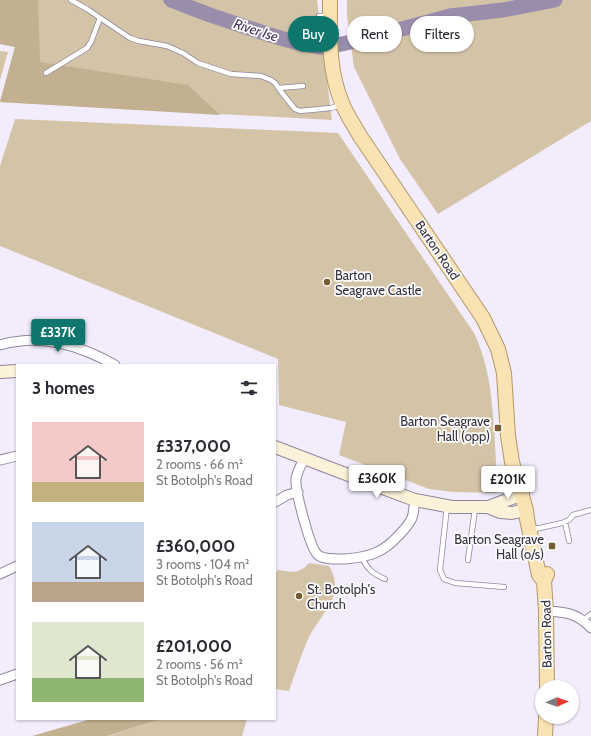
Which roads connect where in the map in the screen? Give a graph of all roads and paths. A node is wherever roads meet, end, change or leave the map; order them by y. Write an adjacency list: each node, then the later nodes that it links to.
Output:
1 (71, 0): 3 (lane)
2 (330, 0): 7 (main road, Barton Road)
3 (100, 18): 4 (lane); 6 (lane)
4 (46, 73)
5 (303, 86): 6 (lane)
6 (279, 88): 7 (lane)
7 (342, 104): 15 (main road, Barton Road)
8 (0, 345): 9 (street)
9 (109, 364)
10 (276, 447): 12 (street)
11 (16, 456): 13 (street)
12 (304, 459): 14 (street); 16 (street)
13 (0, 460)
14 (298, 492): 17 (street); 26 (street)
15 (523, 494): 20 (street); 21 (main road, Barton Road)
16 (415, 500): 18 (street); 26 (street)
17 (276, 501)
18 (448, 506): 19 (street); 31 (lane)
19 (475, 507): 20 (street); 27 (lane)
20 (488, 507): 21 (street)
21 (526, 510): 24 (main road, Barton Road)
22 (591, 510): 23 (lane)
23 (565, 522): 24 (lane); 25 (lane)
24 (533, 530): 32 (main road, Barton Road)
25 (569, 541)
26 (362, 557): 30 (lane)
27 (468, 560)
28 (16, 566): 29 (street)
29 (0, 574)
30 (385, 579)
31 (504, 587)
32 (546, 611): 34 (street); 38 (main road, Barton Road)
33 (591, 614): 34 (lane)
34 (583, 620): 35 (street)
35 (591, 628)
36 (16, 674): 37 (street)
37 (0, 680)
38 (547, 680)
39 (546, 724): 40 (main road)
40 (545, 736)

